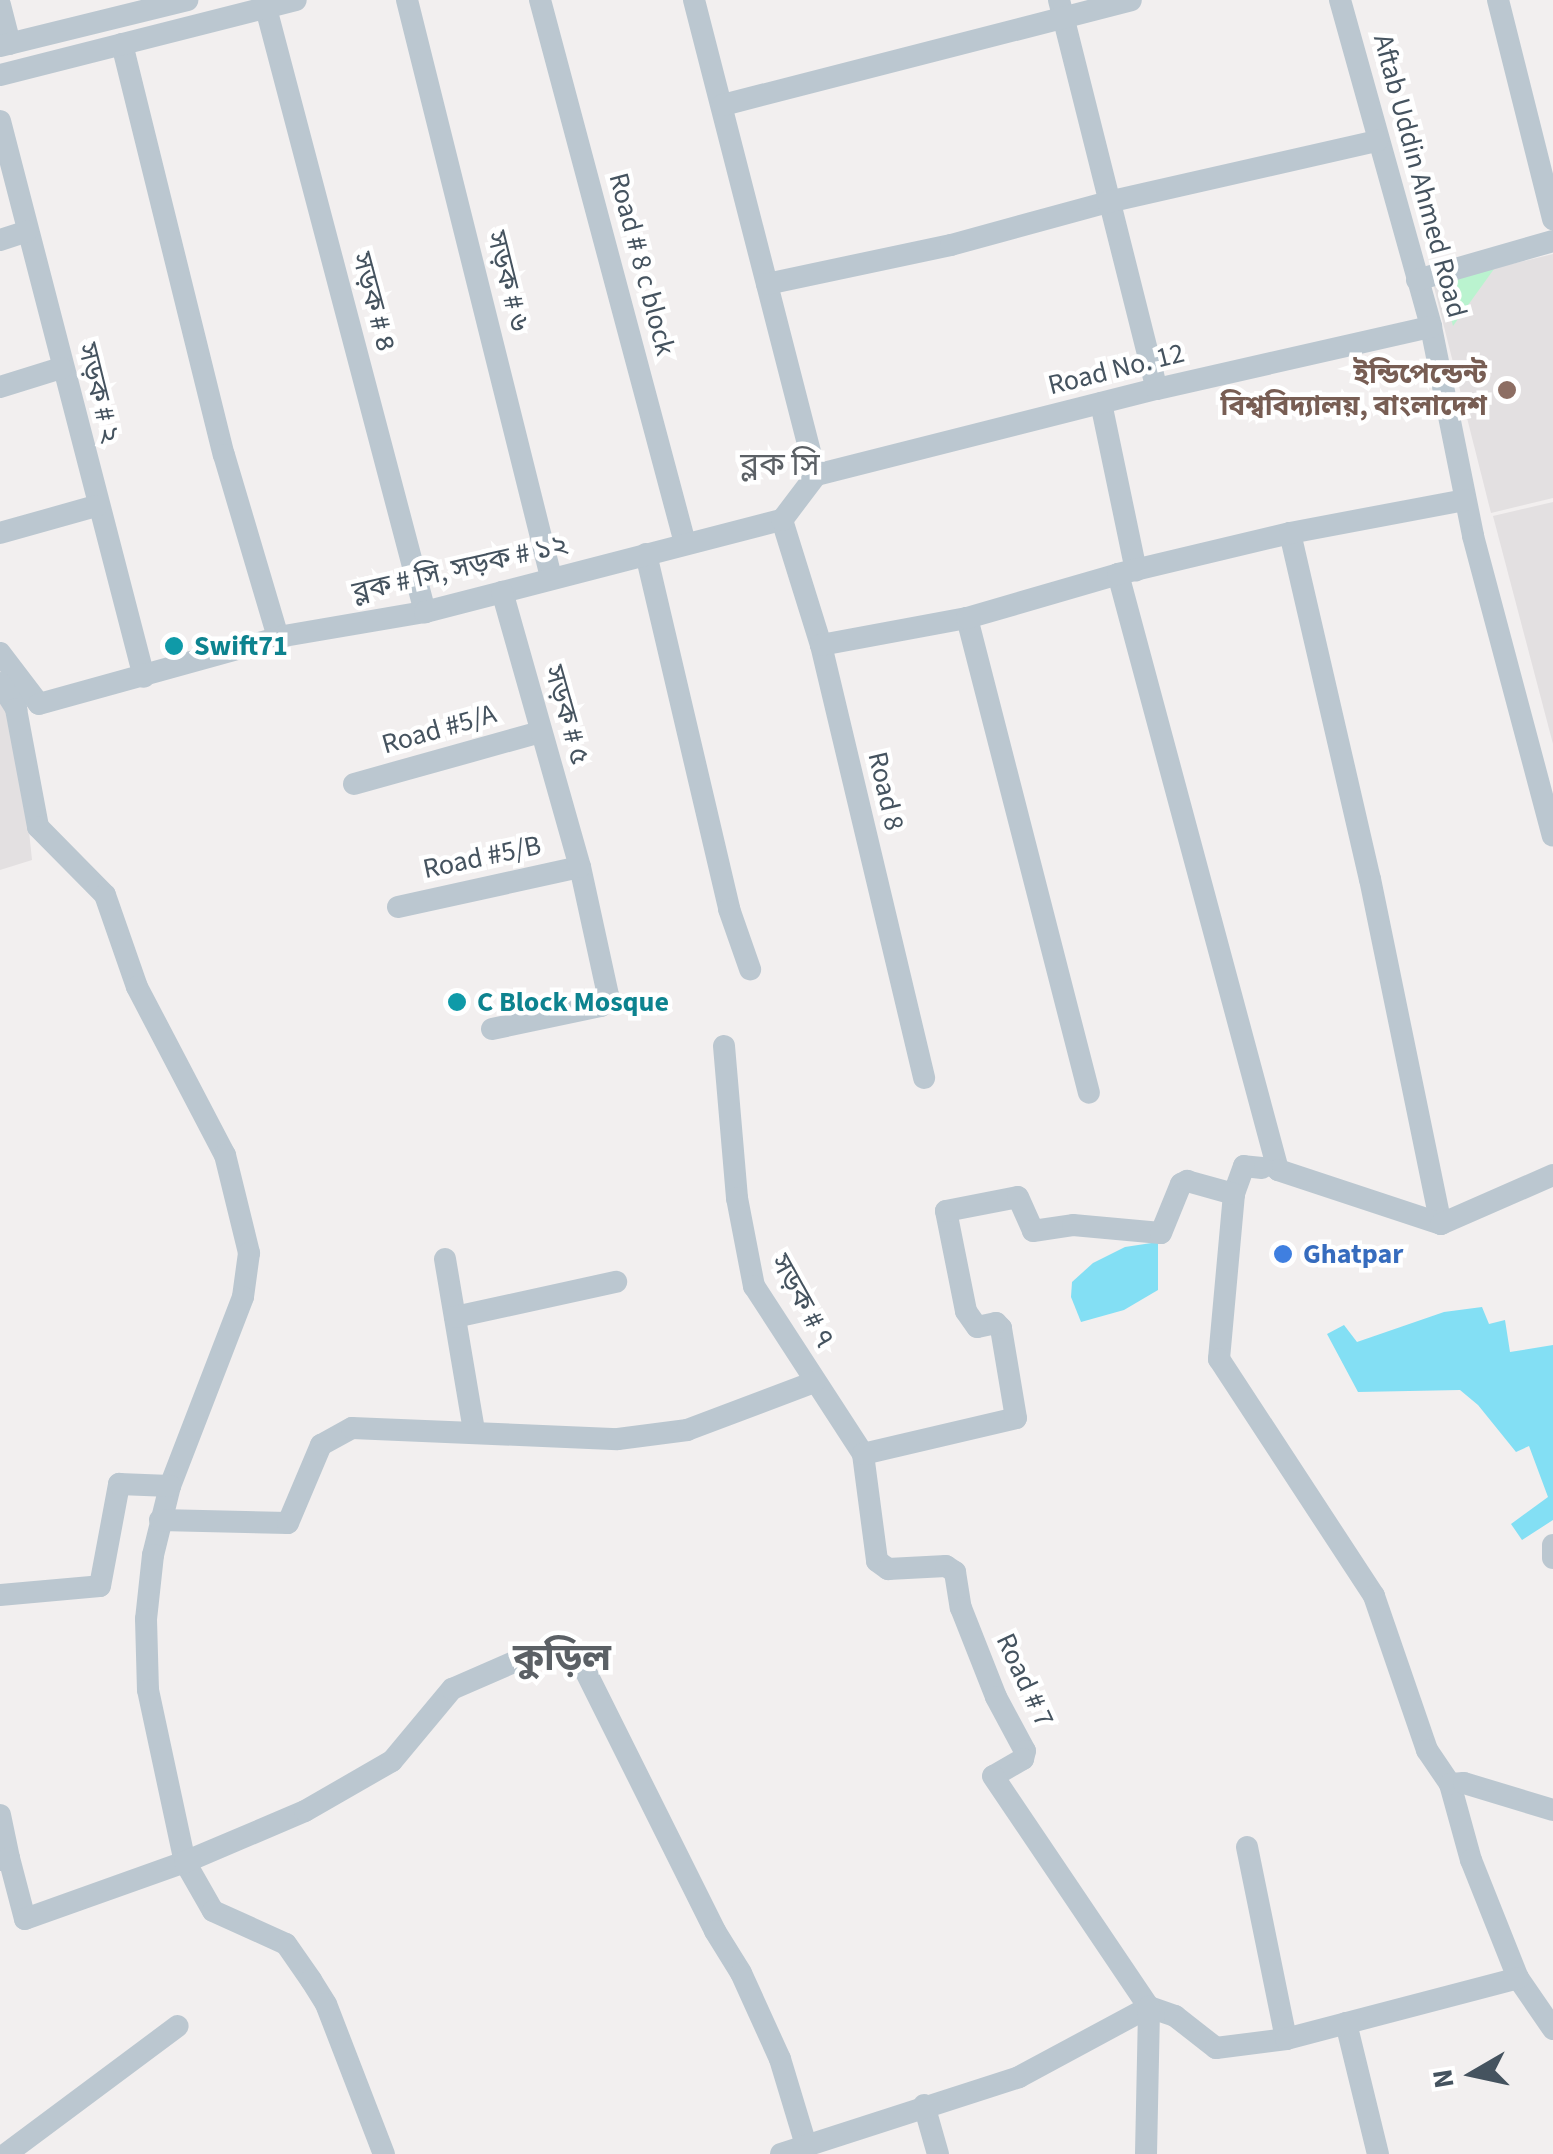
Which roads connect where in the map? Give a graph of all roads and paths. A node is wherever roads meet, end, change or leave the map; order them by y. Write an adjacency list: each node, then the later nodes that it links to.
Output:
1 (187, 0): 12 (street)
2 (296, 0): 10 (street)
3 (407, 0): 40 (street, সড়ক # ৬)
4 (540, 0): 37 (street, Road # 8 c block)
5 (694, 0): 16 (street)
6 (1131, 0): 11 (street)
7 (1340, 0): 18 (street, Aftab Uddin Ahmed Road)
8 (1498, 0): 20 (street)
9 (0, 5): 14 (street)
10 (266, 8): 13 (street); 42 (street, সড়ক # ৪)
11 (1061, 8): 16 (street); 19 (street)
12 (112, 9): 14 (street)
13 (122, 44): 15 (street); 44 (street)
14 (5, 45)
15 (0, 75)
16 (723, 105): 25 (street)
17 (0, 122): 21 (street, সড়ক # ২)
18 (1378, 140): 19 (street); 24 (street, Aftab Uddin Ahmed Road)
19 (1108, 202): 25 (street); 29 (street)
20 (1553, 219)
21 (27, 231): 22 (street); 27 (street, সড়ক # ২)
22 (0, 240)
23 (1553, 241): 24 (street)
24 (1418, 280): 26 (street, Aftab Uddin Ahmed Road)
25 (767, 284): 31 (street)
26 (1431, 327): 29 (street, Road No. 12); 32 (street, Aftab Uddin Ahmed Road)
27 (62, 368): 28 (street); 33 (street, সড়ক # ২)
28 (0, 387)
29 (1157, 389): 30 (street, Road No. 12)
30 (1100, 402): 31 (street, Road No. 12); 39 (street)
31 (816, 474): 34 (street)
32 (1466, 500): 36 (street); 51 (street, Aftab Uddin Ahmed Road)
33 (96, 506): 35 (street); 47 (street, সড়ক # ২)
34 (782, 520): 37 (street, ব্লক # সি, সড়ক # ১২); 45 (street, Road 8)
35 (0, 533)
36 (1290, 533): 39 (street); 62 (street)
37 (685, 543): 38 (street, ব্লক # সি, সড়ক # ১২)
38 (646, 554): 40 (street, ব্লক # সি, সড়ক # ১২); 54 (street)
39 (1127, 572): 43 (street); 59 (street)
40 (552, 578): 41 (street, ব্লক # সি, সড়ক # ১২)
41 (502, 592): 42 (street, ব্লক # সি, সড়ক # ১২); 49 (street, সড়ক # ৫)
42 (425, 612): 44 (street, ব্লক # সি, সড়ক # ১২)
43 (967, 618): 45 (street); 58 (street)
44 (278, 637): 47 (street, ব্লক # সি, সড়ক # ১২)
45 (821, 645): 57 (street, Road 8)
46 (0, 653): 47 (street, ব্লক # সি, সড়ক # ১২)
47 (144, 677)
48 (0, 683): 69 (street)
49 (540, 732): 50 (street, Road #5/A); 52 (street, সড়ক # ৫)
50 (354, 784)
51 (1553, 836)
52 (578, 860): 53 (street, Road #5/B); 55 (street, সড়ক # ৫)
53 (398, 907)
54 (750, 969)
55 (492, 1028)
56 (724, 1046): 66 (street, সড়ক # ৭)
57 (924, 1078)
58 (1089, 1093)
59 (1270, 1169): 61 (street); 62 (street)
60 (1553, 1175): 62 (street)
61 (1234, 1194): 68 (street); 75 (street)
62 (1441, 1224)
63 (445, 1259): 65 (street)
64 (616, 1282): 65 (street)
65 (454, 1317): 67 (street)
66 (814, 1382): 67 (street); 68 (street, সড়ক # ৭)
67 (474, 1430): 70 (street)
68 (862, 1454): 73 (street, সড়ক # ৭)
69 (170, 1486): 70 (street); 74 (street)
70 (160, 1520): 80 (street)
71 (1553, 1545): 72 (street)
72 (1553, 1558)
73 (881, 1567): 82 (street, Road # 7)
74 (0, 1595)
75 (1450, 1784): 76 (street); 81 (street)
76 (1553, 1810)
77 (0, 1815): 79 (street)
78 (1248, 1847): 86 (street)
79 (4, 1859): 80 (street)
80 (184, 1862): 88 (street); 90 (street)
81 (1518, 1978): 83 (street); 85 (street)
82 (1148, 2006): 86 (street); 87 (street); 93 (street)
83 (1346, 2023): 86 (street); 94 (street)
84 (178, 2026): 89 (street)
85 (1553, 2029)
86 (1286, 2039)
87 (924, 2105): 88 (street); 92 (street)
88 (806, 2146): 91 (street)
89 (6, 2154)
90 (384, 2154)
91 (781, 2154)
92 (938, 2154)
93 (1146, 2154)
94 (1378, 2154)

